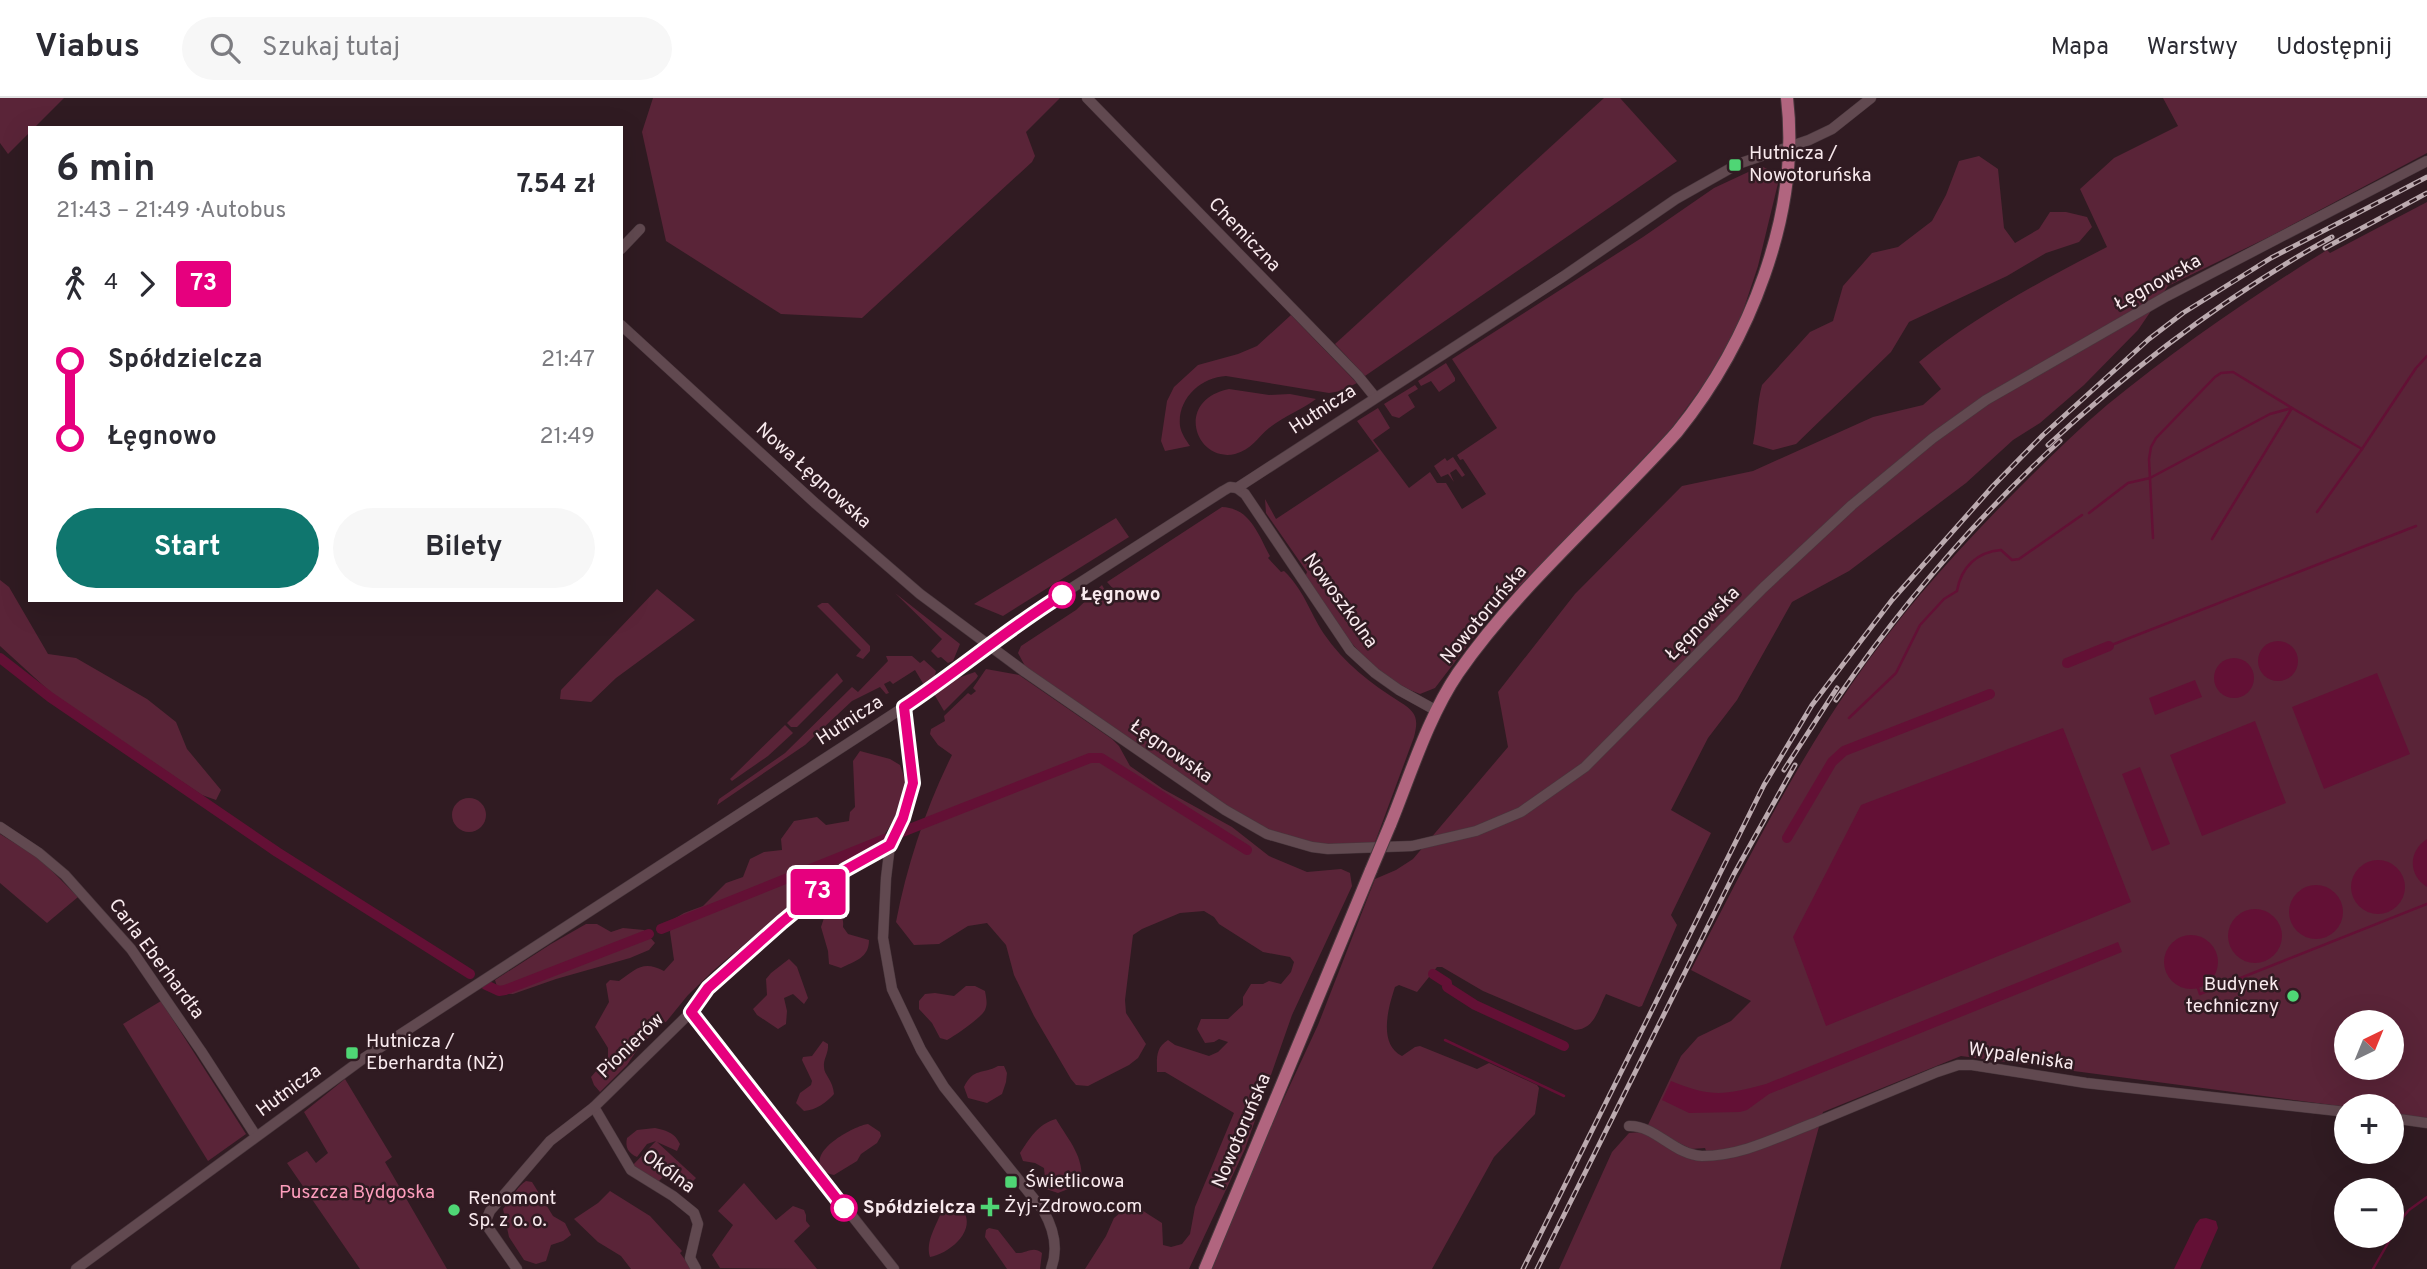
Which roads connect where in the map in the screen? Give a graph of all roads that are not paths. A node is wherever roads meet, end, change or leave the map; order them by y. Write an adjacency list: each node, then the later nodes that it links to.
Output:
1 (1087, 98): 9 (street, Chemiczna)
2 (1787, 98): 4 (main road, Nowotoruńska)
3 (1871, 98): 4 (street, Hutnicza)
4 (1788, 147): 9 (street, Hutnicza); 13 (main road, Nowotoruńska)
5 (2427, 161): 11 (street, Łęgnowska)
6 (640, 229): 7 (street)
7 (623, 247)
8 (623, 328): 11 (street, Nowa Łęgnowska)
9 (1375, 397): 10 (street, Hutnicza)
10 (1237, 488): 11 (street, Hutnicza); 13 (street, Nowoszkolna)
11 (989, 645): 12 (street, Hutnicza)
12 (904, 707): 15 (street); 22 (street, Hutnicza)
13 (1437, 711): 28 (main road, Nowotoruńska, bridge)
14 (0, 827): 22 (street, Carla Eberhardta)
15 (890, 845): 16 (street, Pionierów); 27 (street)
16 (691, 1012): 17 (street, Pionierów); 26 (street)
17 (594, 1107): 24 (street, Pionierów); 25 (street, Okólna)
18 (2334, 1111): 21 (street, Wypaleniska)
19 (2404, 1120): 20 (street)
20 (2427, 1123)
21 (1629, 1126)
22 (256, 1136): 23 (street, Hutnicza)
23 (76, 1269)
24 (517, 1269)
25 (696, 1269)
26 (894, 1269)
27 (1051, 1269)
28 (1205, 1269)

